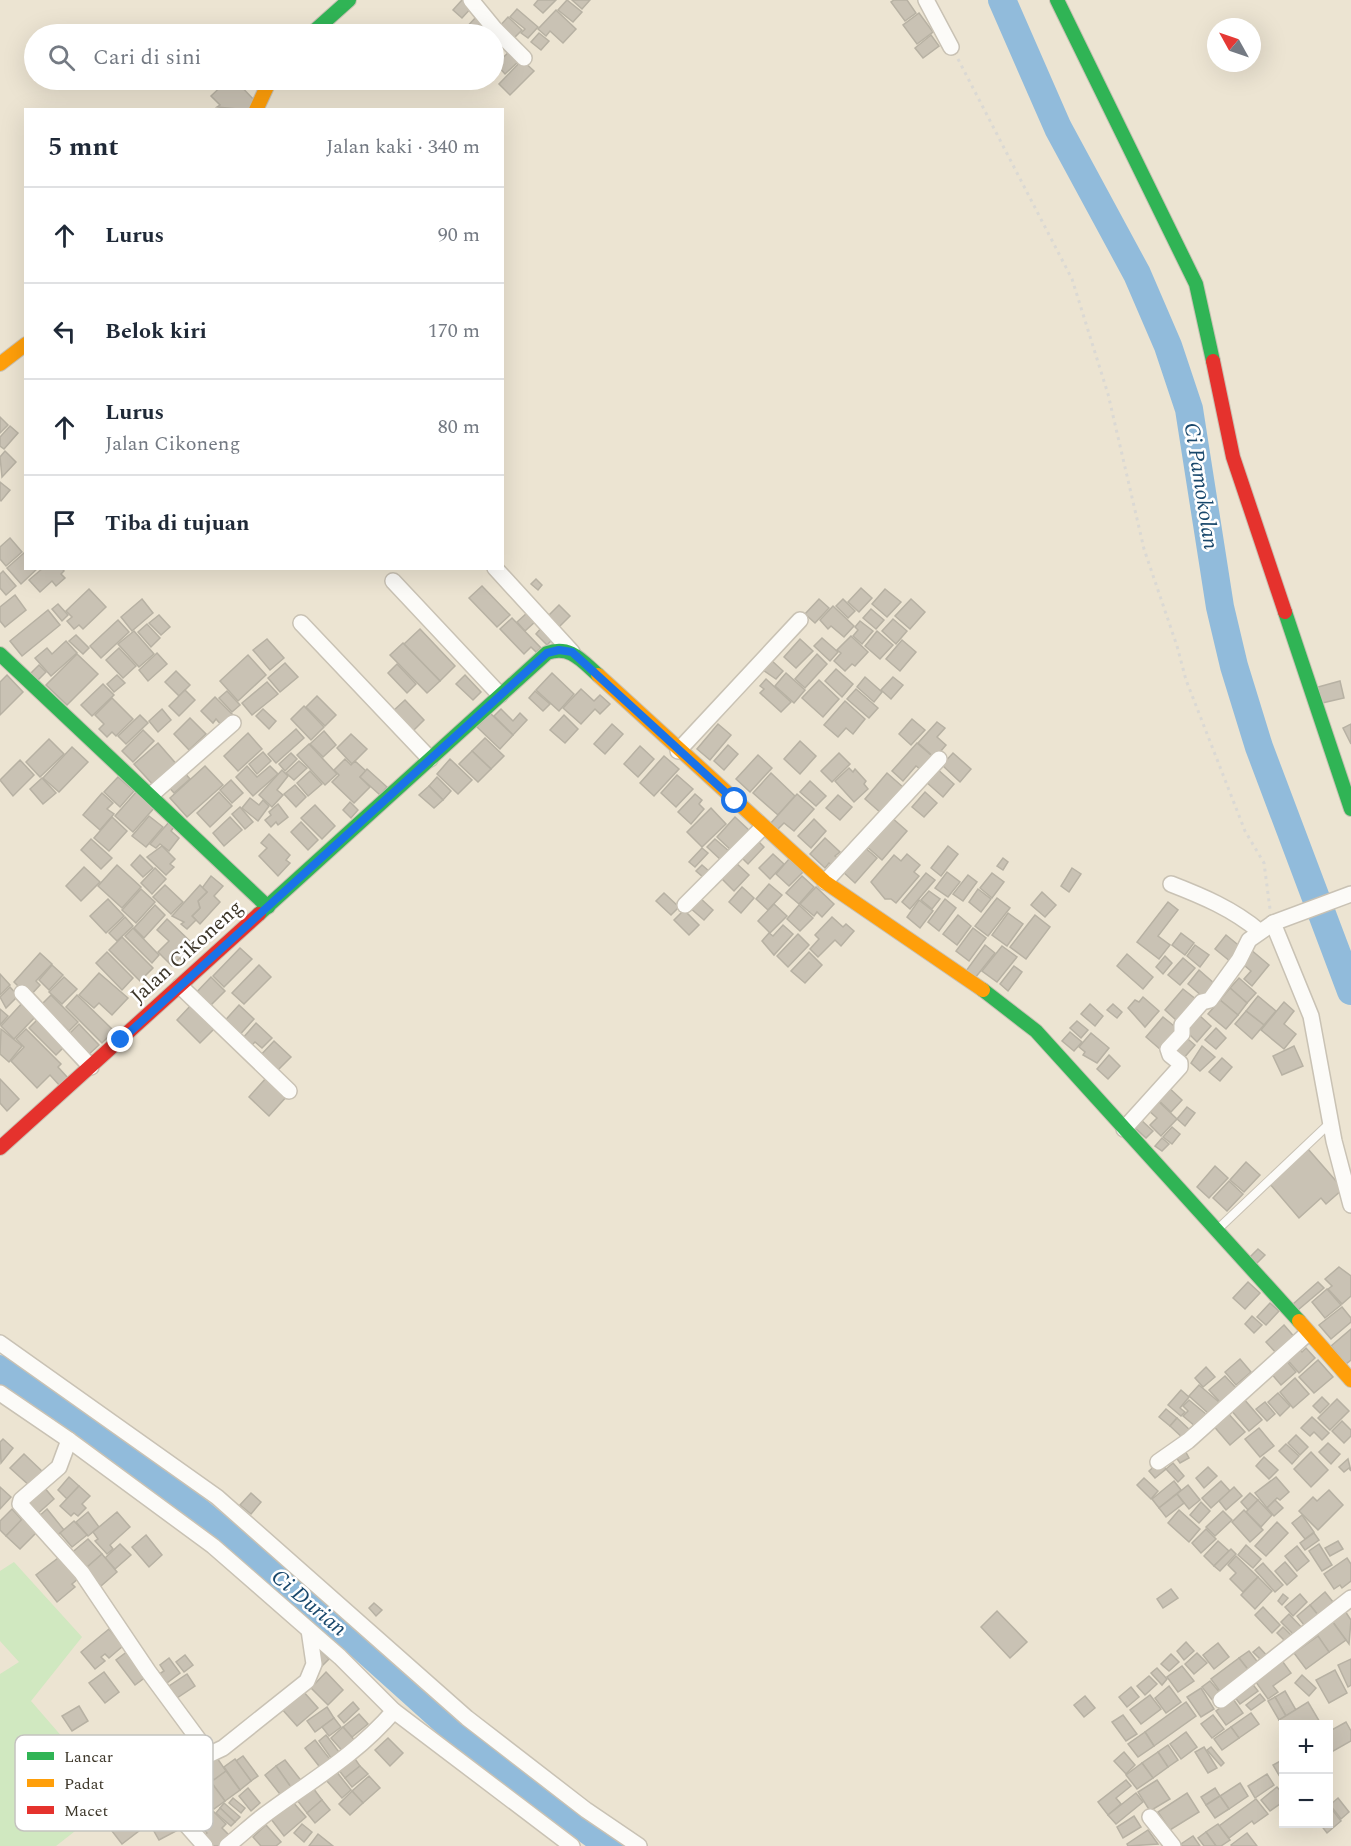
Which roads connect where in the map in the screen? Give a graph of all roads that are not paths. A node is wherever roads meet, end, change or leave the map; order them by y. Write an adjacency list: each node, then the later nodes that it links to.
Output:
1 (349, 0): 5 (street)
2 (471, 0): 6 (street)
3 (926, 0): 8 (street)
4 (1057, 0): 26 (street)
5 (323, 24)
6 (491, 24)
7 (504, 38): 9 (street)
8 (951, 47)
9 (524, 58)
10 (265, 90): 11 (street)
11 (257, 108)
12 (24, 346): 13 (street)
13 (0, 364)
14 (497, 570): 18 (street)
15 (393, 581): 20 (street)
16 (800, 620): 22 (street)
17 (302, 623): 23 (street)
18 (572, 652): 20 (street, Jalan Cikoneng); 22 (street)
19 (0, 654): 25 (street)
20 (500, 696): 23 (street, Jalan Cikoneng)
21 (233, 723): 25 (street)
22 (678, 751): 27 (street)
23 (430, 759): 32 (street, Jalan Cikoneng)
24 (939, 759): 28 (street)
25 (151, 795): 32 (street)
26 (1351, 809)
27 (763, 826): 28 (street); 31 (street)
28 (825, 882): 40 (street)
29 (1171, 884): 34 (street)
30 (1351, 894): 33 (street)
31 (686, 905)
32 (268, 907): 35 (street, Jalan Cikoneng)
33 (1273, 923): 34 (street); 39 (street)
34 (1259, 931): 40 (street)
35 (180, 986): 37 (street, Jalan Cikoneng); 38 (street)
36 (22, 993): 37 (street)
37 (91, 1067): 41 (street, Jalan Cikoneng)
38 (289, 1091)
39 (1331, 1122): 42 (street); 43 (lane)
40 (1124, 1129): 43 (street)
41 (0, 1148)
42 (1351, 1205)
43 (1218, 1229): 44 (street)
44 (1308, 1333): 46 (street); 49 (street)
45 (0, 1343): 61 (street)
46 (1351, 1380)
47 (0, 1393): 48 (street)
48 (69, 1440): 51 (street); 54 (street)
49 (1158, 1462)
50 (1351, 1598): 52 (street)
51 (309, 1630): 53 (street); 55 (street)
52 (1221, 1700)
53 (394, 1711): 59 (street); 60 (street)
54 (195, 1735)
55 (213, 1753)
56 (1150, 1817): 62 (street)
57 (192, 1831): 58 (street)
58 (205, 1846)
59 (227, 1846)
60 (572, 1846)
61 (639, 1846)
62 (1173, 1846)

